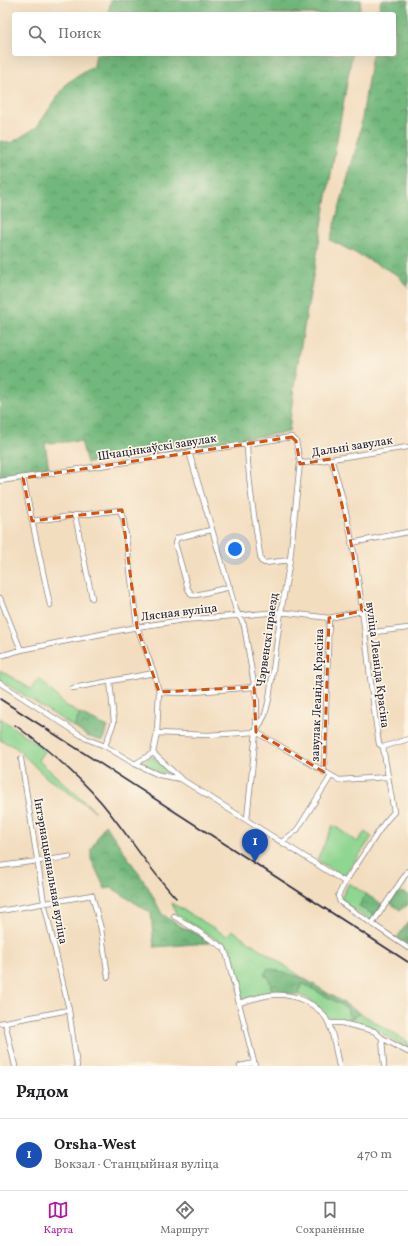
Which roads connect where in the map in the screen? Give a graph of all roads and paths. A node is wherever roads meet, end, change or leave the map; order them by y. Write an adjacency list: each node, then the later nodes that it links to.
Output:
1 (247, 443): 3 (street, Шчацінкаўскі завулак); 5 (street, Шчацінкаўскі завулак); 13 (street)
2 (408, 447): 4 (street, Дальні завулак)
3 (189, 452): 6 (street, Шчацінкаўскі завулак); 10 (street)
4 (331, 459): 5 (street, Дальні завулак); 12 (street, вуліца Леаніда Красіна)
5 (300, 462): 13 (street, Чэрвенскі праезд)
6 (22, 478): 7 (street, Шчацінкаўскі завулак); 9 (street)
7 (0, 481)
8 (75, 515): 9 (street); 16 (street); 22 (street)
9 (32, 522): 17 (street)
10 (211, 530): 14 (street); 14 (street)
11 (408, 532): 12 (street)
12 (351, 543): 18 (street, вуліца Леаніда Красіна)
13 (290, 560): 19 (street, Чэрвенскі праезд)
14 (230, 587): 20 (street)
15 (0, 598): 25 (street)
16 (92, 598)
17 (50, 605)
18 (362, 611): 21 (street, Лясная вуліца); 24 (street, вуліца Леаніда Красіна)
19 (281, 612): 20 (street, Лясная вуліца); 21 (street, Лясная вуліца); 33 (street, Чэрвенскі праезд)
20 (240, 616): 22 (street, Лясная вуліца); 30 (street)
21 (329, 618): 41 (street, завулак Леаніда Красіна)
22 (137, 627): 25 (street, Лясная вуліца); 27 (street)
23 (408, 628): 24 (street)
24 (366, 633): 37 (street, вуліца Леаніда Красіна)
25 (21, 650): 26 (street, Лясная вуліца)
26 (0, 656)
27 (154, 673): 28 (street); 32 (street)
28 (110, 681): 31 (street); 36 (street)
29 (0, 683): 36 (street)
30 (254, 687): 32 (street); 33 (street)
31 (73, 688)
32 (159, 692): 34 (street)
33 (256, 732): 34 (street); 41 (street, завулак Леаніда Красіна); 45 (street, Чэрвенскі праезд)
34 (157, 733): 38 (street)
35 (408, 739): 37 (street)
36 (105, 746): 40 (street)
37 (383, 747): 43 (street, вуліца Леаніда Красіна)
38 (152, 752): 40 (street); 44 (street)
39 (21, 759): 48 (street, Інтэрнацыянальная вуліца)
40 (135, 764): 44 (street)
41 (324, 772): 42 (street, завулак Леаніда Красіна)
42 (331, 776): 43 (street, завулак Леаніда Красіна); 46 (street)
43 (388, 776): 51 (street, вуліца Леаніда Красіна)
44 (181, 779): 45 (street)
45 (247, 820): 46 (street)
46 (283, 841): 51 (street)
47 (69, 857): 48 (street)
48 (37, 861): 49 (street); 52 (street, Інтэрнацыянальная вуліца)
49 (0, 866)
50 (408, 871): 55 (street)
51 (345, 882): 55 (street, вуліца Леаніда Красіна)
52 (44, 902): 53 (street); 57 (street); 59 (street, Інтэрнацыянальная вуліца)
53 (0, 911)
54 (174, 916): 58 (street)
55 (372, 924): 56 (street, вуліца Леаніда Красіна)
56 (408, 948)
57 (108, 977)
58 (239, 1003): 61 (street); 64 (street)
59 (69, 1010): 60 (street); 66 (street, Інтэрнацыянальная вуліца)
60 (3, 1023): 65 (street)
61 (329, 1023): 62 (street); 68 (street)
62 (382, 1038): 63 (street); 69 (street)
63 (408, 1052)
64 (254, 1064): 67 (street)
65 (15, 1066)
66 (77, 1066)
67 (240, 1066)
68 (338, 1066)
69 (384, 1066)

